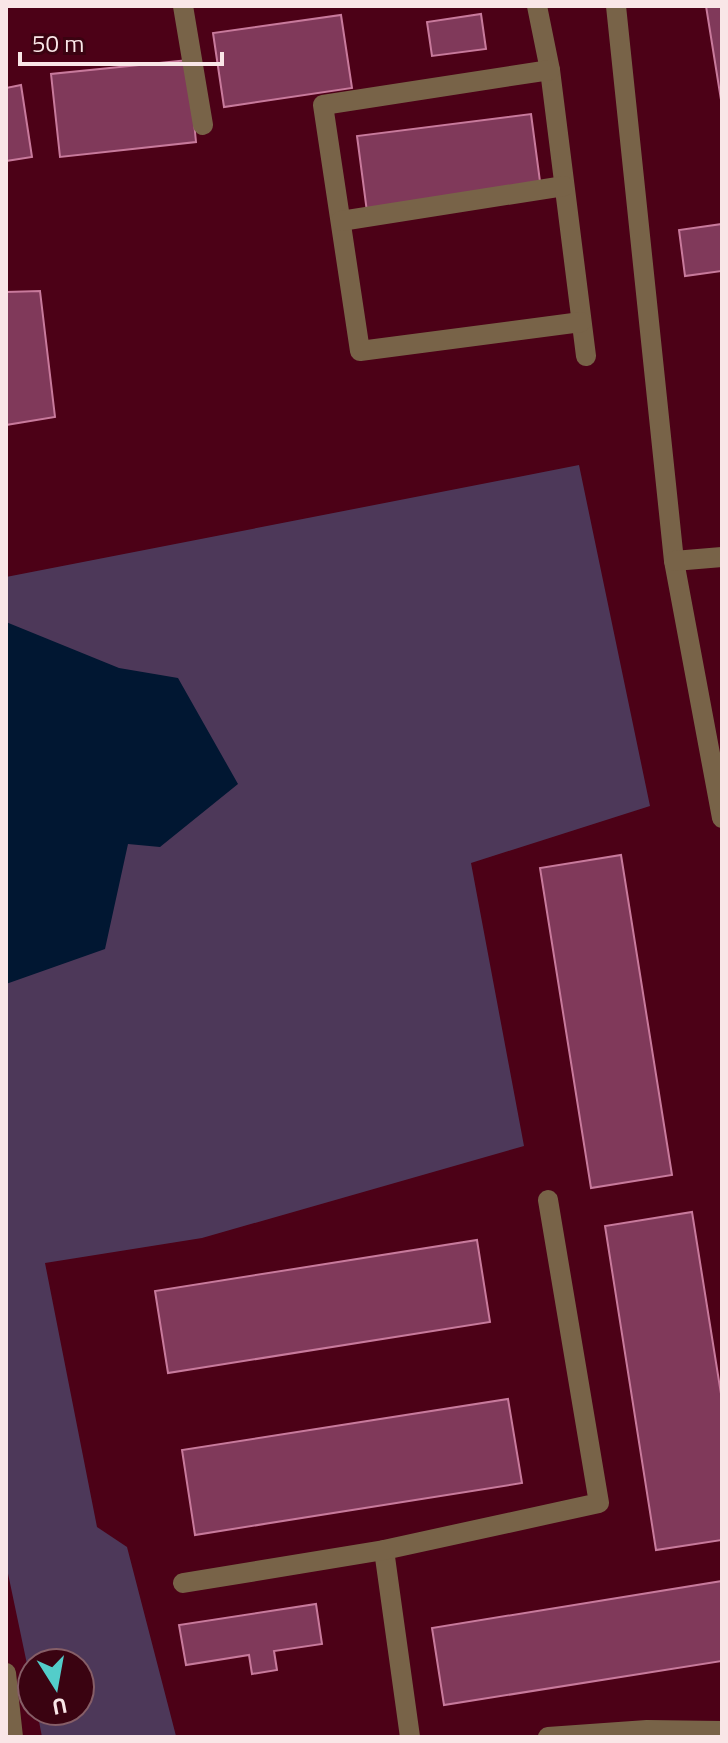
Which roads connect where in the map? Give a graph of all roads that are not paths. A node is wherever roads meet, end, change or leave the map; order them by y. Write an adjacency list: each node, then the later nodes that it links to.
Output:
1 (183, 6): 5 (street)
2 (537, 6): 4 (street)
3 (616, 6): 11 (street)
4 (550, 70): 6 (street); 7 (street)
5 (203, 125)
6 (564, 186): 7 (street); 8 (street)
7 (341, 221): 8 (street)
8 (581, 322): 9 (street)
9 (586, 356)
10 (722, 557): 11 (street)
11 (674, 561): 12 (street)
12 (722, 818)
13 (548, 1200): 14 (street)
14 (384, 1550): 15 (street); 19 (street)
15 (183, 1583)
16 (6, 1673): 18 (street)
17 (722, 1731): 20 (street)
18 (13, 1737)
19 (410, 1737)
20 (548, 1737)

